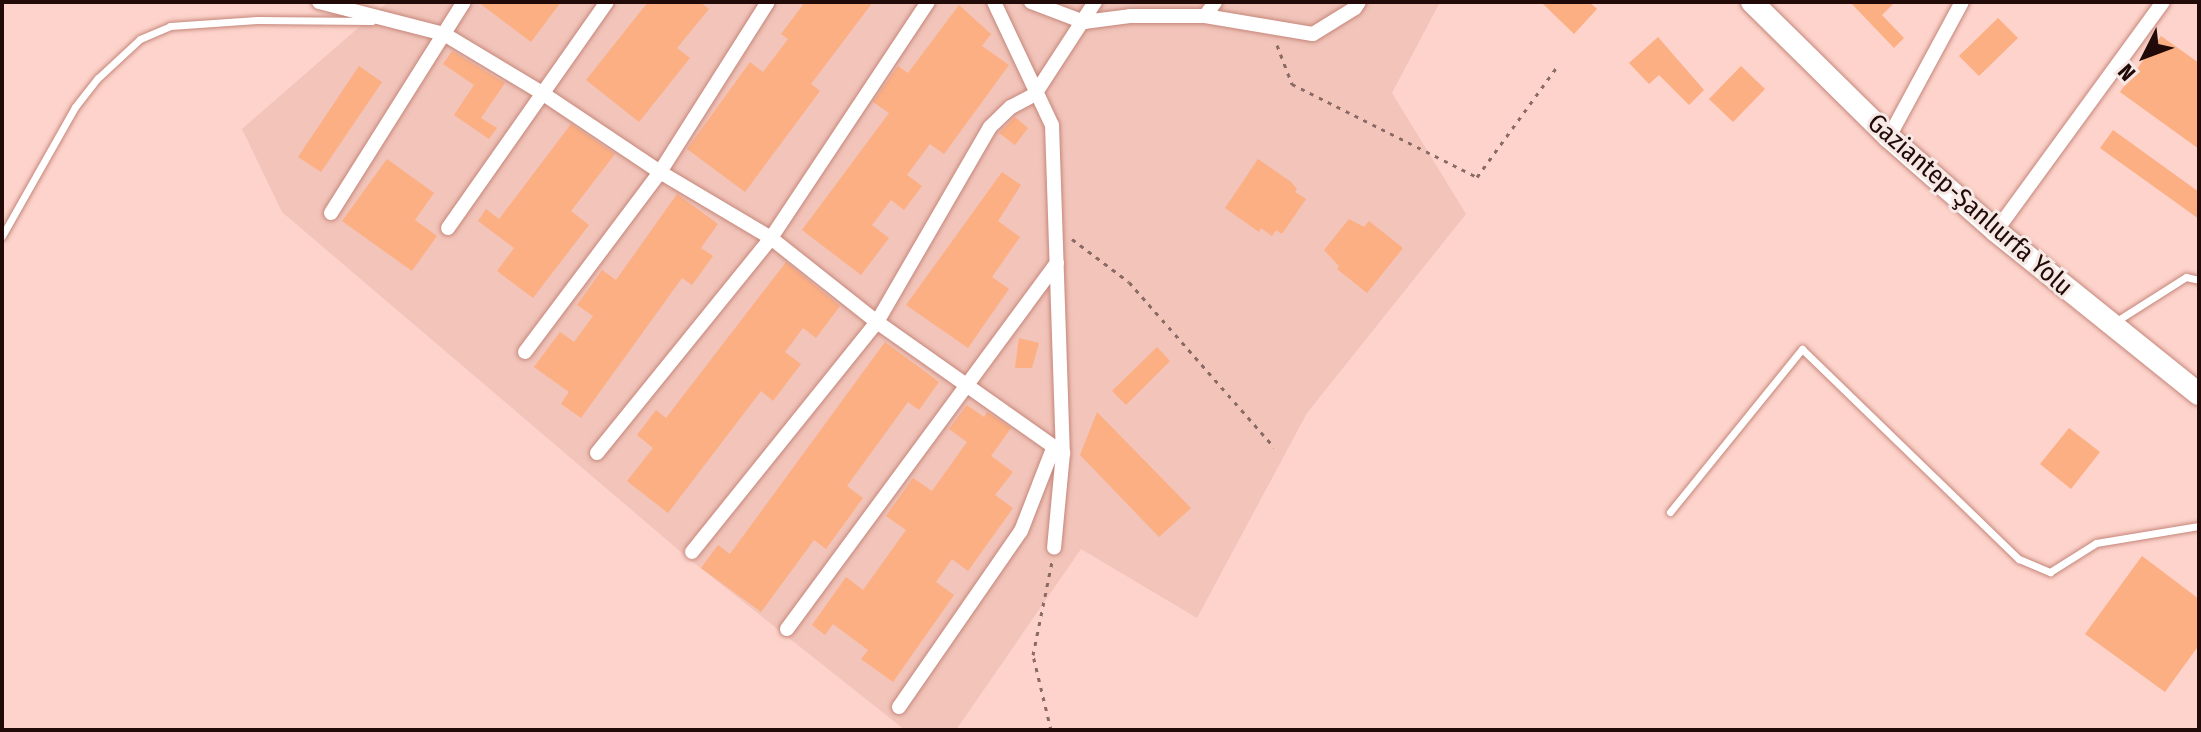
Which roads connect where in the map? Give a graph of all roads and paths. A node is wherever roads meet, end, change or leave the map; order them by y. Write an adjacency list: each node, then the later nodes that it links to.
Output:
1 (319, 2): 15 (street)
2 (464, 2): 18 (street)
3 (607, 2): 20 (street)
4 (768, 2): 23 (street)
5 (928, 2): 29 (street)
6 (994, 2): 21 (street)
7 (1031, 2): 16 (street)
8 (1095, 2): 16 (street)
9 (1215, 2): 14 (street)
10 (1359, 2): 17 (street)
11 (1752, 2): 22 (main road, Gaziantep-Şanlıurfa Yolu)
12 (1962, 2): 22 (street)
13 (2163, 2): 27 (street)
14 (1205, 16): 16 (street); 17 (street)
15 (392, 21): 18 (street); 28 (lane)
16 (1084, 22): 21 (street)
17 (1271, 27): 19 (path)
18 (444, 34): 20 (street); 24 (street)
19 (1557, 67)
20 (542, 93): 23 (street); 25 (street)
21 (1035, 94): 26 (street); 32 (street)
22 (1889, 137): 27 (main road, Gaziantep-Şanlıurfa Yolu)
23 (660, 172): 29 (street); 34 (street)
24 (331, 213)
25 (448, 228)
26 (1056, 228): 30 (street); 37 (path)
27 (1996, 231): 33 (main road, Gaziantep-Şanlıurfa Yolu)
28 (2, 236)
29 (771, 238): 32 (street); 39 (street)
30 (1057, 263): 35 (street); 38 (street)
31 (2199, 280): 33 (lane)
32 (877, 322): 35 (street); 43 (street)
33 (2109, 326): 36 (main road, Gaziantep-Şanlıurfa Yolu)
34 (525, 352)
35 (970, 385): 38 (street); 44 (street)
36 (2199, 394)
37 (1274, 447)
38 (1058, 450): 42 (street); 45 (street)
39 (597, 453)
40 (1670, 512): 41 (lane)
41 (2199, 526)
42 (1054, 548): 46 (path)
43 (692, 552)
44 (787, 629)
45 (899, 707)
46 (1051, 730)

